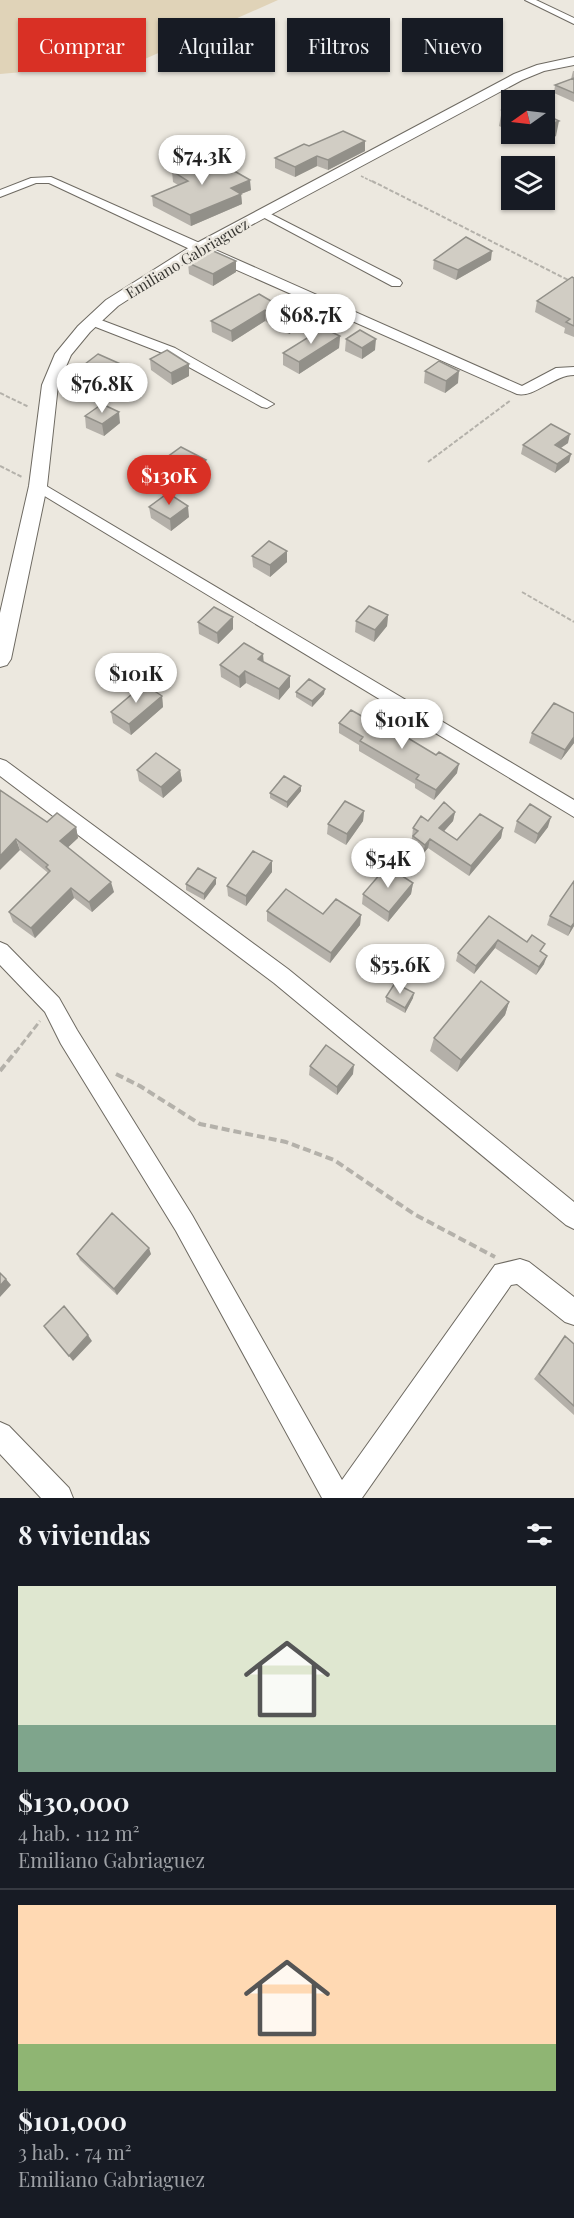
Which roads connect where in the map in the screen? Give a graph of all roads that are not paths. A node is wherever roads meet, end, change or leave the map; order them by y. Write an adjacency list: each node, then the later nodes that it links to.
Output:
1 (529, 0): 2 (street)
2 (574, 21)
3 (574, 61): 5 (main road, Emiliano Gabriaguez)
4 (0, 194): 6 (street)
5 (263, 213): 6 (main road, Emiliano Gabriaguez); 7 (street)
6 (198, 248): 8 (main road, Emiliano Gabriaguez); 9 (street)
7 (396, 283)
8 (93, 321): 10 (street); 11 (main road, Emiliano Gabriaguez)
9 (574, 371)
10 (267, 404)
11 (38, 486): 12 (main road, Emiliano Gabriaguez); 14 (street)
12 (0, 659)
13 (0, 766): 16 (street)
14 (574, 809)
15 (0, 951): 20 (street)
16 (574, 1218)
17 (574, 1313): 21 (street)
18 (0, 1435): 19 (street)
19 (59, 1498)
20 (337, 1498)
21 (346, 1498)

